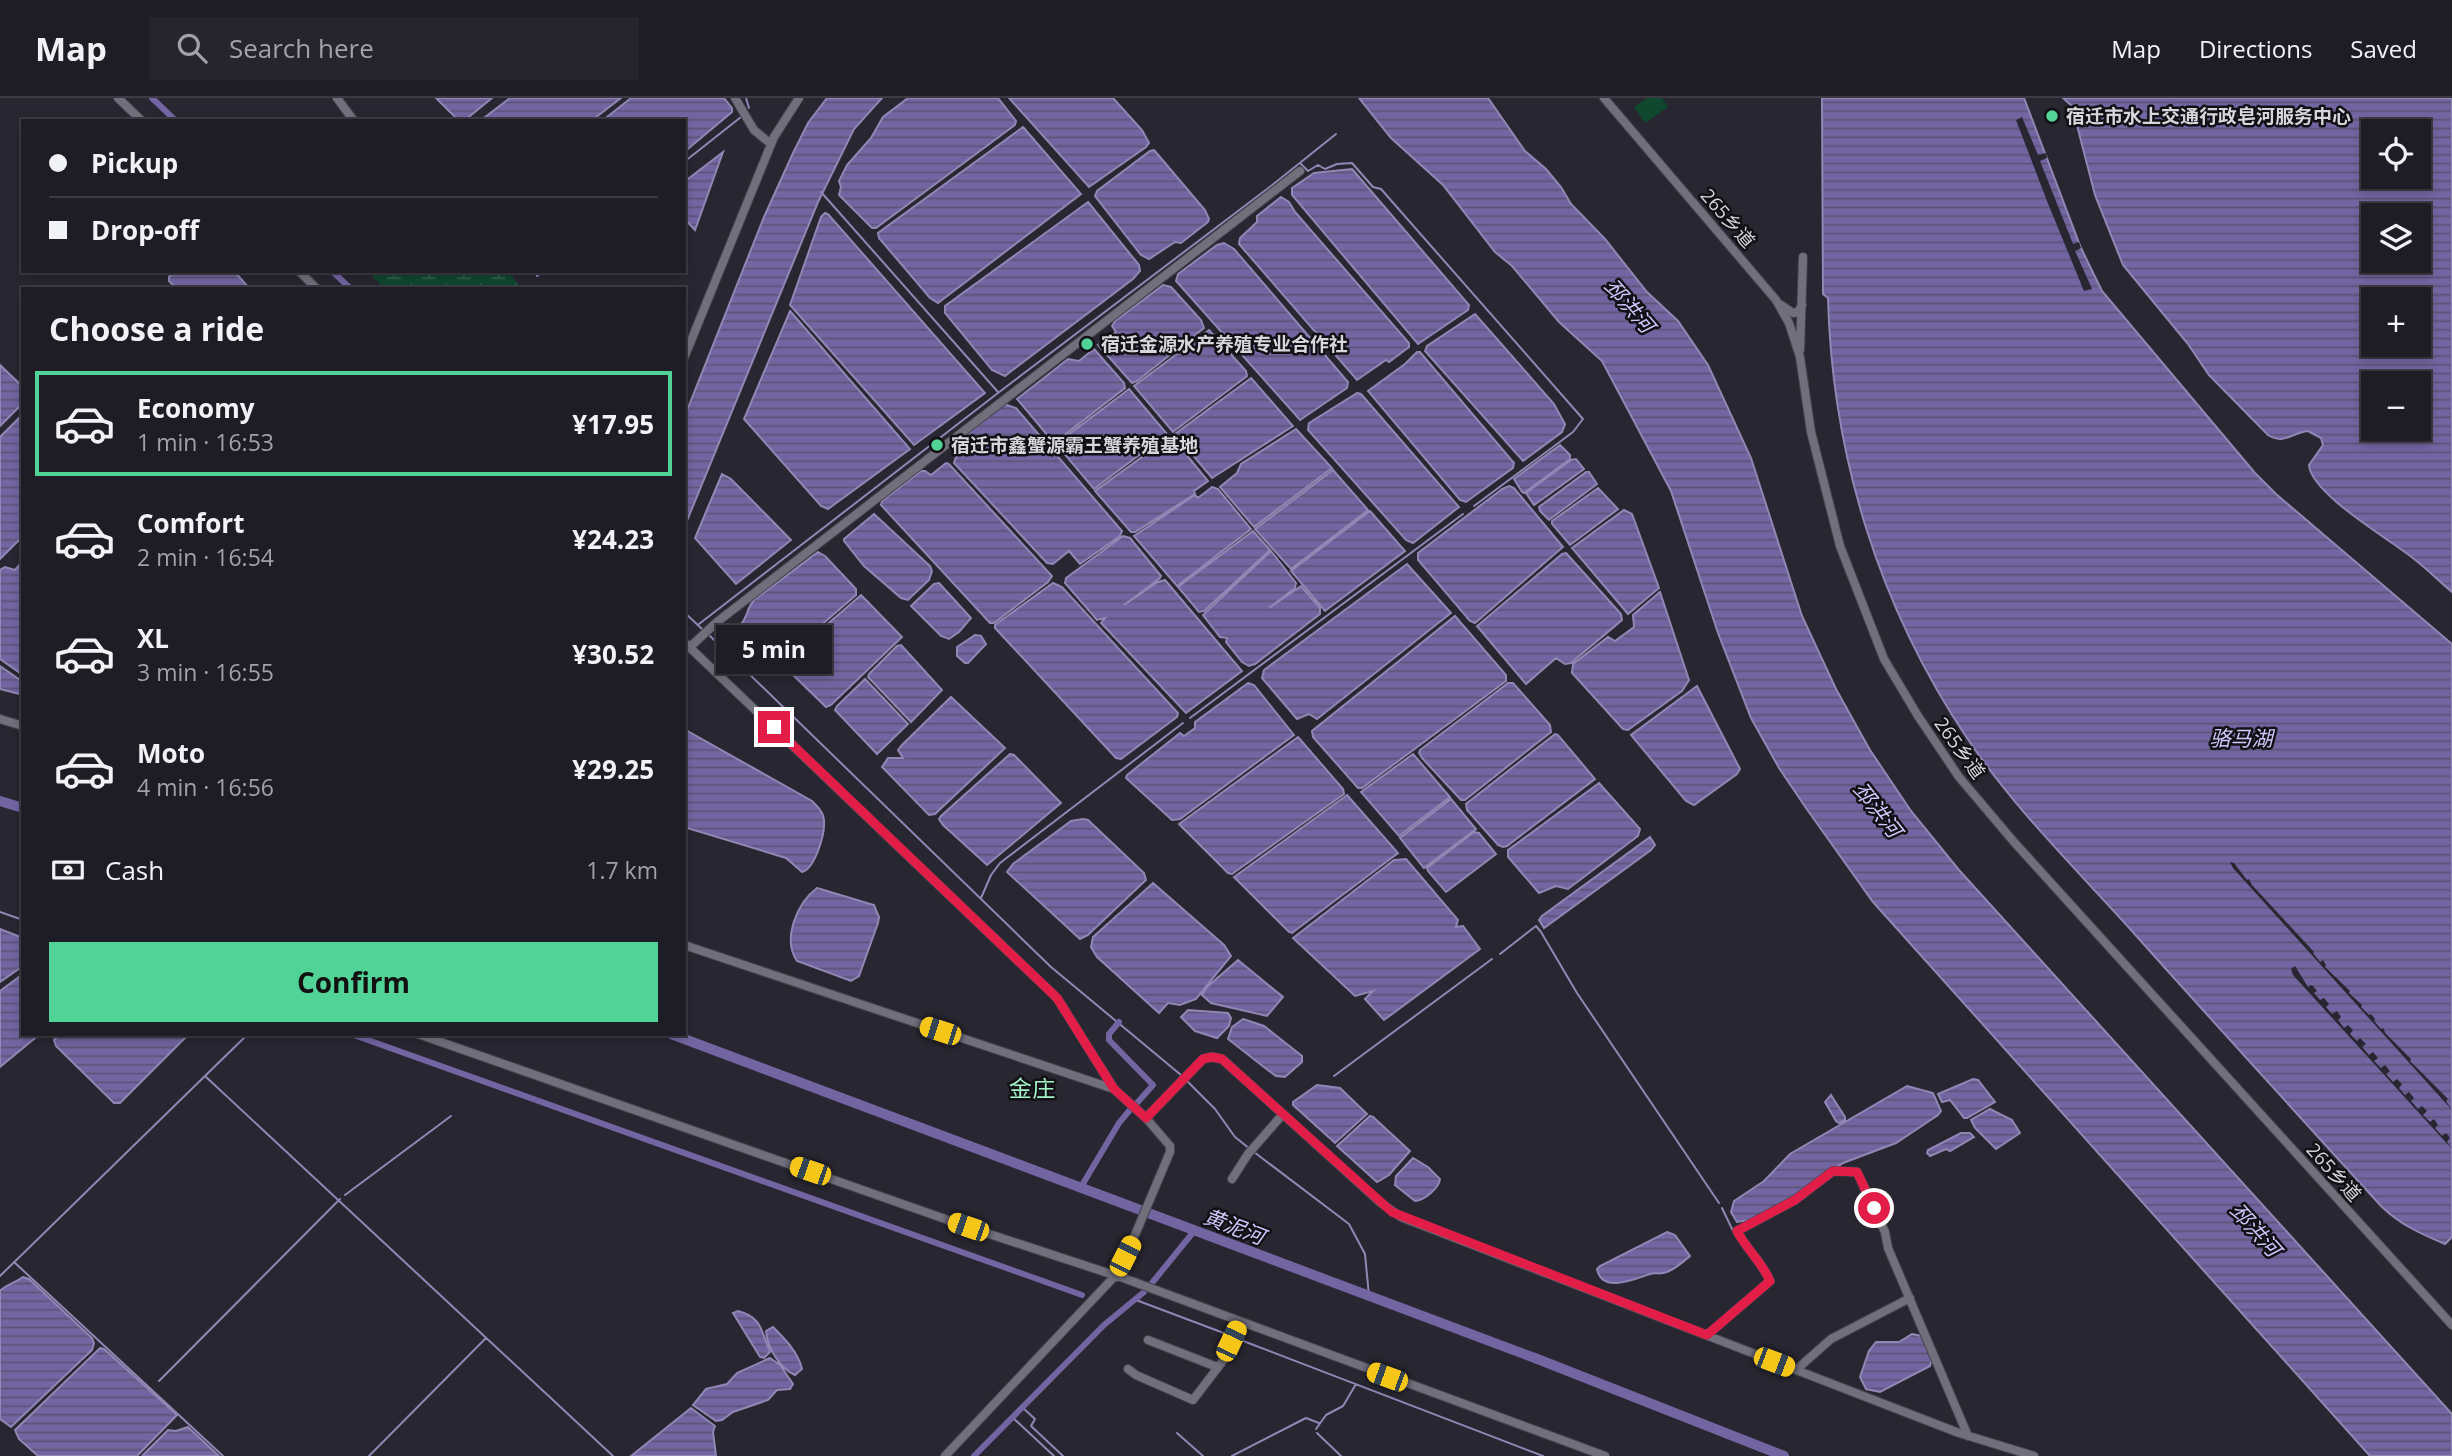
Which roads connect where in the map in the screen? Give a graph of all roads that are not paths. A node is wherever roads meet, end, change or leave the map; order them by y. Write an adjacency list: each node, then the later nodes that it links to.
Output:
1 (118, 98): 6 (street)
2 (337, 98): 7 (street)
3 (735, 98): 8 (street)
4 (799, 98): 8 (street)
5 (1604, 98): 13 (street, 265乡道)
6 (140, 119)
7 (353, 119)
8 (771, 144): 15 (street)
9 (1300, 171): 17 (street)
10 (1803, 257): 14 (street)
11 (301, 273): 12 (street)
12 (315, 287)
13 (1776, 300): 14 (street); 16 (street, 265乡道)
14 (1802, 305): 16 (street)
15 (686, 353)
16 (1800, 357): 29 (street, 265乡道)
17 (687, 644): 22 (street)
18 (0, 719): 19 (street)
19 (21, 725)
20 (686, 946): 22 (street)
21 (424, 1036): 26 (street)
22 (1114, 1089): 24 (street)
23 (1283, 1114): 24 (street); 25 (street); 30 (street)
24 (1146, 1118): 26 (street)
25 (1232, 1179)
26 (1114, 1277): 28 (street); 36 (street)
27 (1910, 1298): 30 (street); 34 (street); 35 (street)
28 (1240, 1323): 32 (street); 37 (street)
29 (2452, 1325)
30 (1707, 1335): 34 (street)
31 (1148, 1340): 32 (street)
32 (1217, 1367): 33 (street)
33 (1128, 1369)
34 (1796, 1370): 35 (street)
35 (1968, 1436): 38 (street)
36 (945, 1456)
37 (1605, 1456)
38 (2034, 1456)

